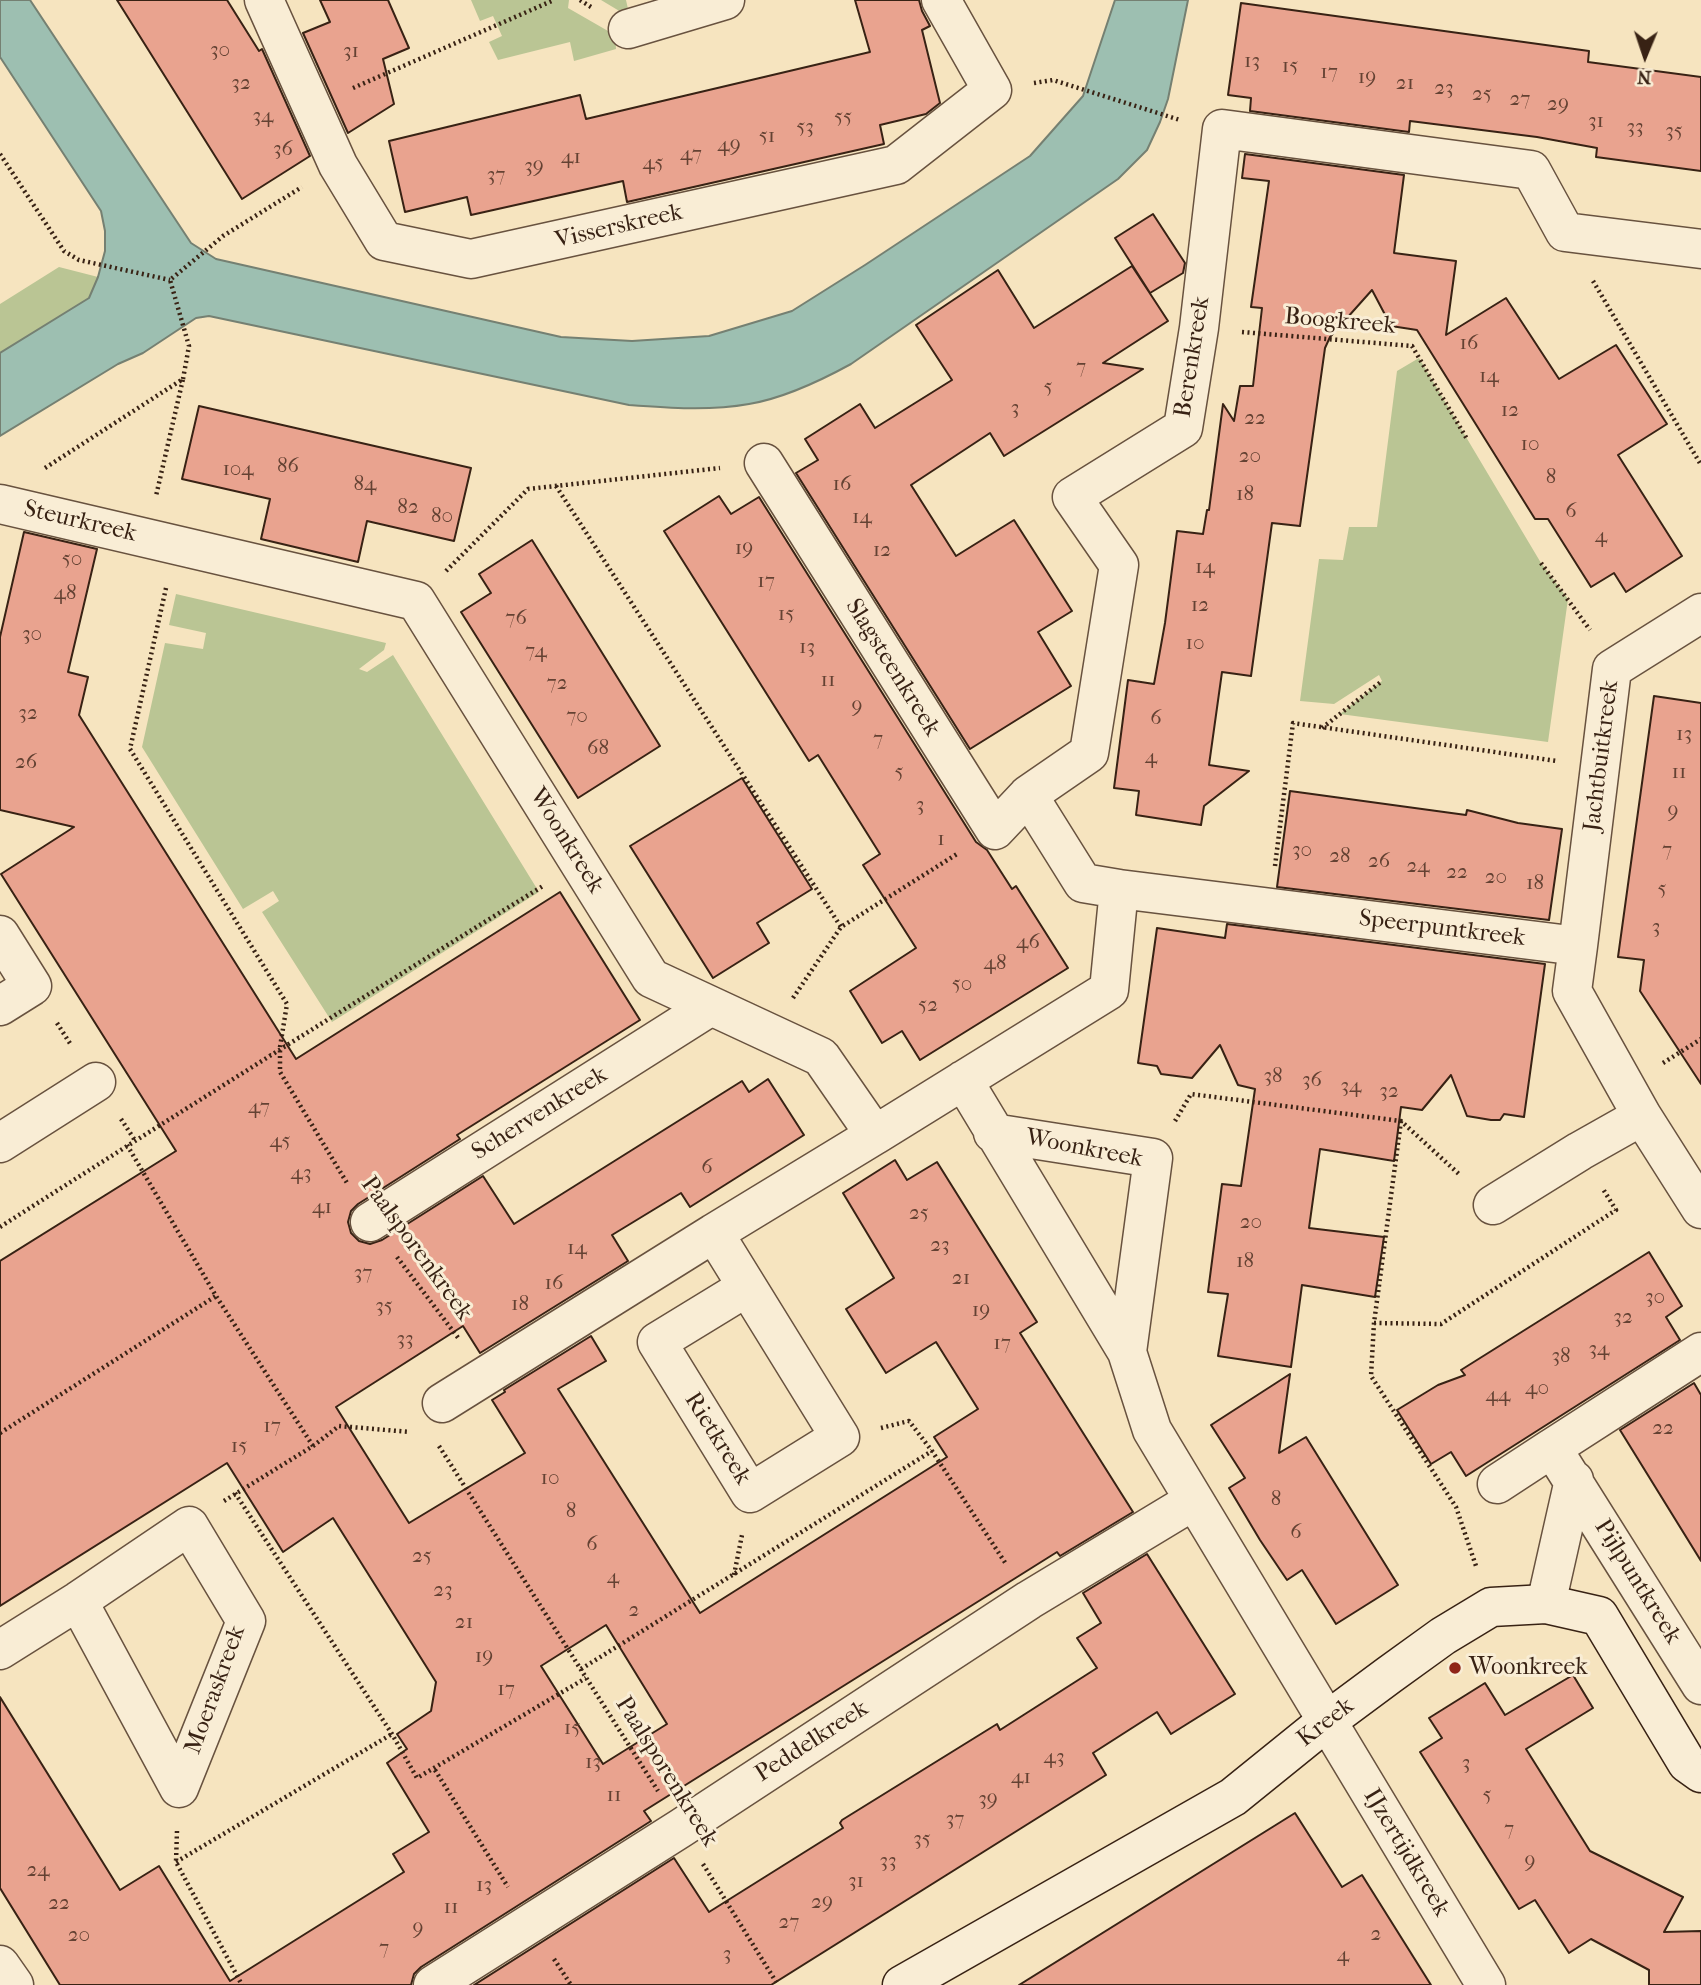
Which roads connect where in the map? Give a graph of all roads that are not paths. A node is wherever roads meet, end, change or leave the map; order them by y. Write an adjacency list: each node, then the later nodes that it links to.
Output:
1 (264, 0): 3 (street, Visserskreek)
2 (725, 0): 4 (street)
3 (941, 0)
4 (628, 29)
5 (1701, 249): 10 (street, Berenkreek)
6 (764, 464): 10 (street, Slagsteenkreek)
7 (0, 503): 8 (street, Steurkreek)
8 (416, 601): 15 (street, Woonkreek)
9 (1701, 613): 13 (street, Jachtbuitkreek)
10 (1028, 795): 11 (street)
11 (1119, 889): 13 (street, Speerpuntkreek); 16 (street)
12 (0, 935): 14 (street)
13 (1578, 946): 18 (street)
14 (0, 1006)
15 (711, 1006): 20 (street, Woonkreek); 24 (street, Schervenkreek)
16 (963, 1080): 19 (street, Woonkreek); 20 (street)
17 (96, 1082): 21 (street)
18 (1642, 1116): 22 (street); 23 (street)
19 (993, 1133): 27 (street, Woonkreek); 27 (street, Woonkreek)
20 (875, 1135): 25 (street)
21 (0, 1143)
22 (1493, 1205)
23 (1701, 1209)
24 (370, 1222)
25 (714, 1233): 26 (street); 29 (street)
26 (747, 1287): 26 (street, Rietkreek)
27 (1126, 1352): 33 (street, Woonkreek)
28 (1701, 1352): 30 (street)
29 (437, 1418)
30 (1552, 1448): 31 (street, Pijlpuntkreek); 32 (street)
31 (1574, 1480): 35 (street, Pijlpuntkreek); 37 (street, Pijlpuntkreek)
32 (1497, 1484)
33 (1194, 1501): 38 (street, Woonkreek); 42 (street, Peddelkreek)
34 (78, 1601): 34 (street, Moeraskreek); 36 (street)
35 (1546, 1604): 38 (street, Kreek); 39 (street, Kreek)
36 (0, 1650)
37 (1701, 1685)
38 (1327, 1721): 43 (street, Kreek); 44 (street, IJzertijdkreek)
39 (1701, 1773)
40 (0, 1965): 41 (street)
41 (14, 1985)
42 (433, 1985)
43 (902, 1985)
44 (1486, 1985)

